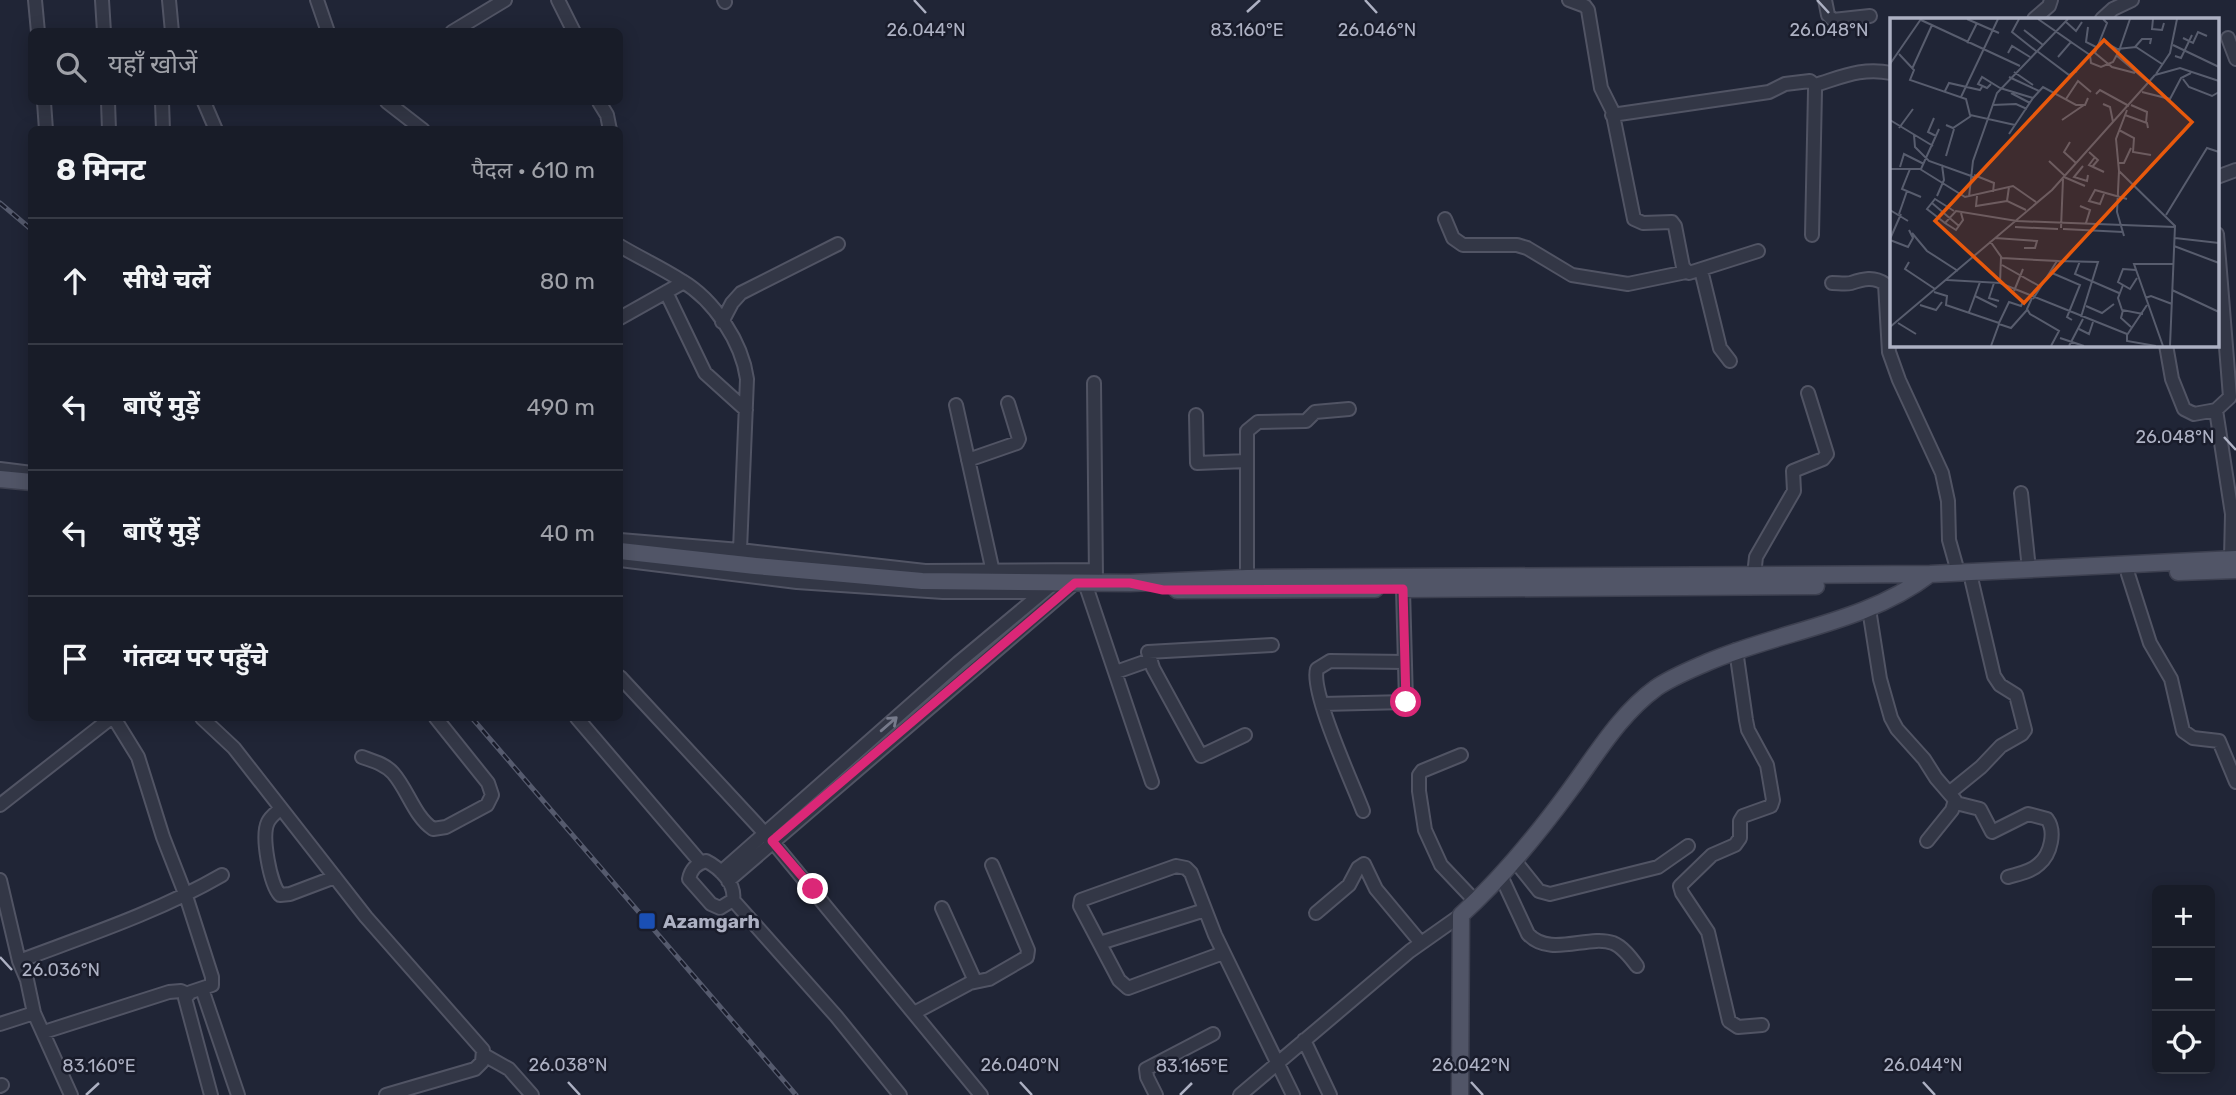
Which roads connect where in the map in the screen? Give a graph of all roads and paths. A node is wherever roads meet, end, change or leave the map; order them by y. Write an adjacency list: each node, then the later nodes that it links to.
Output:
1 (35, 0): 14 (street)
2 (102, 0): 15 (street)
3 (169, 0): 16 (street)
4 (317, 0): 17 (street)
5 (505, 0): 18 (street)
6 (558, 0): 19 (street)
7 (1569, 0): 30 (street)
8 (1825, 0): 11 (street)
9 (2051, 0): 12 (street)
10 (2132, 0): 13 (street)
11 (1870, 16)
12 (2035, 18)
13 (2103, 18)
14 (38, 28)
15 (104, 28)
16 (172, 28)
17 (327, 28)
18 (459, 28)
19 (572, 28)
20 (2227, 38): 21 (street)
21 (2236, 59)
22 (1890, 74): 23 (street)
23 (1815, 85): 30 (street); 40 (street)
24 (44, 105): 31 (street)
25 (108, 105): 32 (street)
26 (162, 105): 33 (street)
27 (205, 105): 34 (street)
28 (390, 105): 35 (street)
29 (601, 105): 36 (street)
30 (1612, 115): 46 (street)
31 (46, 126)
32 (109, 126)
33 (163, 126)
34 (213, 126)
35 (414, 126)
36 (609, 126)
37 (2236, 170): 38 (street)
38 (2218, 177)
39 (1445, 219): 46 (street)
40 (1812, 235)
41 (838, 244): 51 (street)
42 (2218, 247): 60 (street)
43 (623, 248): 47 (street)
44 (1758, 251): 45 (street)
45 (1701, 270): 46 (street); 53 (street)
46 (1686, 272)
47 (684, 282): 49 (street); 51 (street)
48 (1832, 283): 76 (street)
49 (666, 292): 50 (street); 59 (street)
50 (623, 316)
51 (722, 322): 59 (street)
52 (2166, 346): 60 (street)
53 (1730, 361)
54 (1094, 383): 79 (street)
55 (1808, 393): 81 (street)
56 (1009, 403): 62 (street)
57 (956, 405): 62 (street)
58 (1349, 409): 63 (street)
59 (746, 410): 70 (street)
60 (2216, 410): 73 (street)
61 (1196, 415): 63 (street)
62 (968, 460): 75 (street)
63 (1246, 461): 78 (street)
64 (0, 469): 65 (street)
65 (28, 472)
66 (0, 479): 67 (main road)
67 (28, 482)
68 (2021, 493): 74 (street)
69 (623, 540): 70 (street)
70 (740, 550): 75 (street)
71 (623, 551): 84 (main road)
72 (623, 560): 84 (street)
73 (2234, 563): 74 (main road); 77 (main road)
74 (2029, 569): 76 (main road)
75 (993, 572): 79 (street)
76 (1958, 572): 80 (main road)
77 (2128, 574): 82 (main road); 103 (street)
78 (1247, 578): 81 (main road); 83 (main road)
79 (1088, 579): 83 (main road); 84 (main road); 91 (street); 108 (street)
80 (1924, 579): 81 (main road); 82 (main road); 86 (main road)
81 (1752, 581): 85 (main road)
82 (1972, 582): 104 (street)
83 (1130, 583): 85 (main road)
84 (1049, 587): 108 (street, one-way to 84)
85 (1403, 589): 90 (street)
86 (1869, 609): 88 (main road); 104 (street)
87 (1272, 645): 89 (street)
88 (1736, 650): 111 (main road); 138 (street)
89 (1150, 660): 91 (street); 99 (street)
90 (1405, 662): 93 (street); 93 (street)
91 (1116, 672): 102 (street)
92 (623, 680): 108 (street)
93 (1322, 704): 107 (street)
94 (109, 721): 105 (street)
95 (115, 721): 120 (street)
96 (205, 721): 106 (street)
97 (438, 721): 101 (street)
98 (580, 721): 112 (street)
99 (1245, 735)
100 (1461, 755): 122 (street)
101 (362, 757)
102 (1152, 782)
103 (2236, 782)
104 (1953, 798): 109 (street); 118 (street)
105 (0, 805)
106 (280, 809): 116 (street); 116 (street)
107 (1363, 811)
108 (768, 837): 117 (street); 136 (street)
109 (1927, 841)
110 (1688, 846): 111 (street)
111 (1515, 861): 115 (main road)
112 (701, 863): 117 (street); 121 (street)
113 (992, 865): 132 (street)
114 (222, 875): 120 (street)
115 (1501, 876): 122 (main road); 131 (street)
116 (335, 877): 142 (street)
117 (725, 877): 121 (street)
118 (2008, 877)
119 (0, 880): 130 (street)
120 (186, 896): 130 (street); 133 (street)
121 (733, 900): 150 (street)
122 (1476, 902): 126 (main road)
123 (942, 908): 132 (street)
124 (1205, 910): 127 (street); 127 (street); 129 (street)
125 (1316, 913): 128 (street)
126 (1461, 915): 128 (street); 156 (main road)
127 (1100, 943): 129 (street)
128 (1421, 943): 141 (street)
129 (1223, 953): 143 (street)
130 (19, 961): 135 (street)
131 (1637, 966)
132 (975, 981): 136 (street)
133 (202, 989): 134 (street); 147 (street)
134 (188, 994): 139 (street); 146 (street)
135 (34, 1013): 137 (street); 139 (street)
136 (914, 1013): 151 (street)
137 (0, 1024)
138 (1762, 1025)
139 (44, 1032): 145 (street)
140 (1213, 1034): 152 (street)
141 (1304, 1040): 143 (street); 155 (street)
142 (484, 1055): 144 (street); 149 (street)
143 (1279, 1062): 153 (street); 154 (street)
144 (416, 1091): 148 (street)
145 (71, 1095)
146 (211, 1095)
147 (238, 1095)
148 (386, 1095)
149 (532, 1095)
150 (900, 1095)
151 (981, 1095)
152 (1156, 1095)
153 (1240, 1095)
154 (1293, 1095)
155 (1330, 1095)
156 (1460, 1095)

